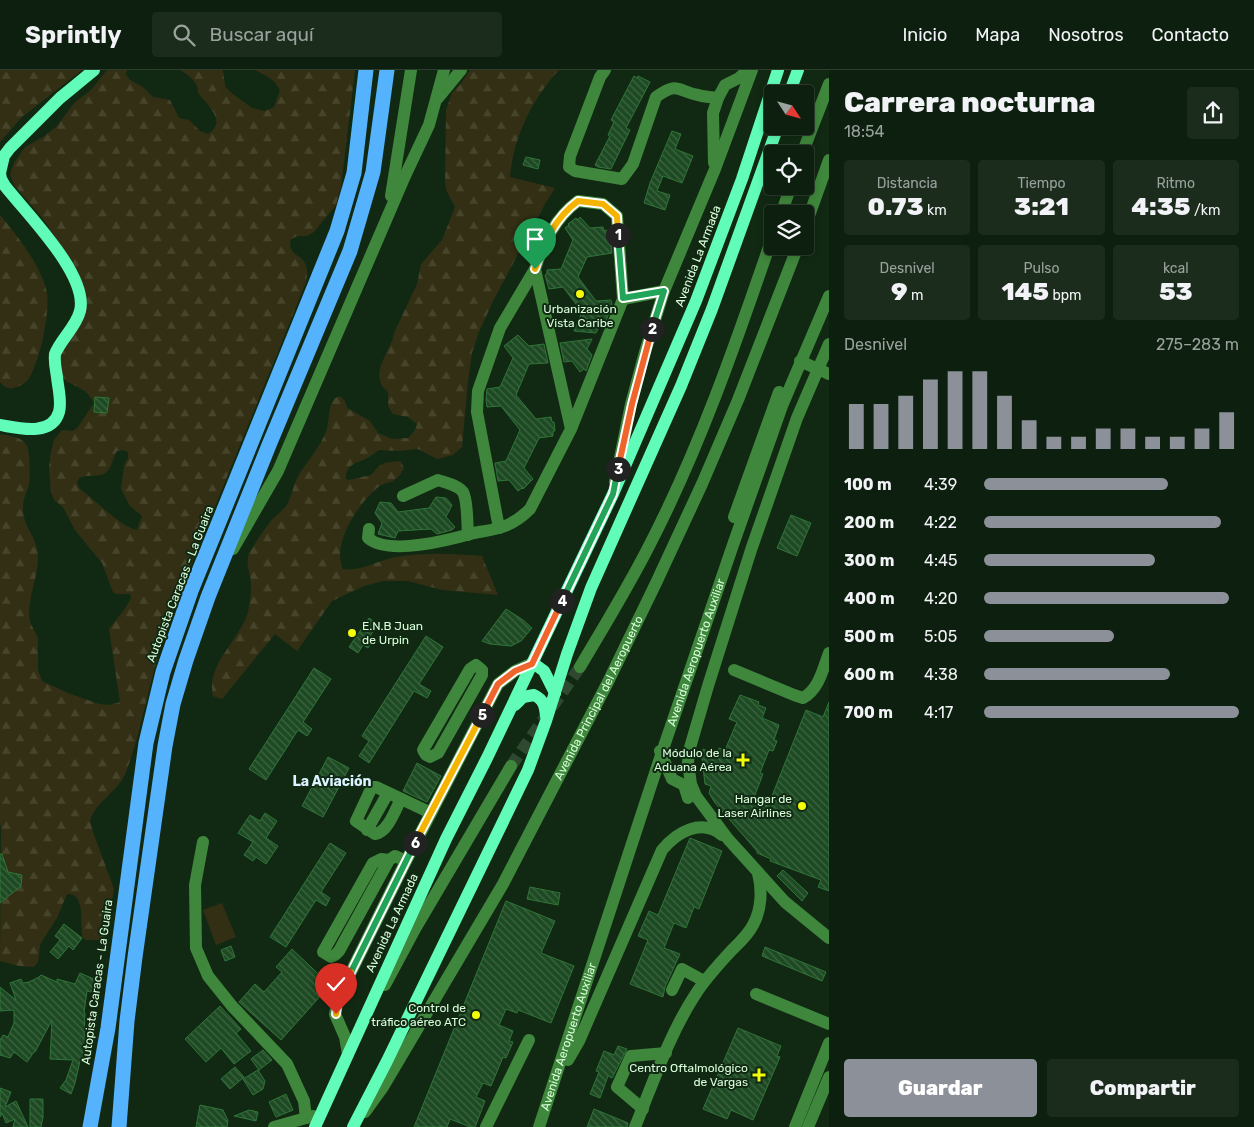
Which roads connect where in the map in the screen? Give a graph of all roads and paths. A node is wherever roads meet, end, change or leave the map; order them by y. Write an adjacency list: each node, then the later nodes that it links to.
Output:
1 (94, 70): 20 (main road)
2 (366, 70): 76 (highway, Autopista Caracas - La Guaira)
3 (387, 70): 39 (highway)
4 (411, 70): 22 (street)
5 (444, 70): 15 (street)
6 (461, 70): 15 (street)
7 (604, 70): 14 (street)
8 (748, 70): 14 (street)
9 (752, 70): 19 (street)
10 (778, 70): 34 (main road, Avenida La Armada)
11 (798, 70): 13 (main road)
12 (829, 84): 17 (street)
13 (792, 85)
14 (718, 98): 19 (street)
15 (435, 102): 22 (street)
16 (775, 135): 44 (main road)
17 (805, 145)
18 (829, 160): 21 (street)
19 (715, 169): 26 (street)
20 (0, 173): 32 (main road)
21 (813, 205)
22 (388, 216): 39 (street)
23 (766, 255): 42 (street, Avenida Principal del Aeropuerto)
24 (795, 255): 75 (street, Avenida Principal del Aeropuerto)
25 (535, 269): 28 (street); 33 (street); 36 (street)
26 (664, 291): 28 (street); 34 (street)
27 (829, 296): 30 (street)
28 (623, 298): 33 (street)
29 (829, 344): 31 (street, Avenida Aeropuerto Auxiliar)
30 (798, 356): 31 (street); 49 (street)
31 (824, 371): 54 (street, Avenida Aeropuerto Auxiliar)
32 (0, 424)
33 (571, 429): 36 (street)
34 (613, 494): 41 (main road, Avenida La Armada)
35 (403, 496): 38 (street)
36 (499, 528): 38 (street)
37 (369, 529): 38 (street)
38 (468, 535)
39 (216, 577): 77 (highway)
40 (829, 653): 43 (street)
41 (532, 664): 44 (main road); 45 (main road, Avenida La Armada); 48 (street)
42 (580, 667)
43 (734, 670)
44 (555, 693): 46 (main road)
45 (510, 710): 46 (main road); 67 (main road, Avenida La Armada)
46 (546, 721): 75 (main road)
47 (456, 723): 47 (street); 48 (street)
48 (474, 731): 52 (street)
49 (661, 755): 53 (street); 70 (street, Avenida Aeropuerto Auxiliar)
50 (511, 766): 67 (street)
51 (402, 799): 51 (street); 52 (street)
52 (431, 813): 57 (street)
53 (702, 818)
54 (728, 839): 58 (street, Avenida Aeropuerto Auxiliar); 70 (street)
55 (203, 842): 72 (street)
56 (389, 860): 56 (street); 57 (street)
57 (406, 860): 67 (street)
58 (758, 873): 59 (street, Avenida Aeropuerto Auxiliar); 60 (street)
59 (829, 938)
60 (704, 981): 61 (street); 66 (street)
61 (672, 990)
62 (756, 994): 63 (street)
63 (829, 1024)
64 (529, 1040): 78 (street)
65 (829, 1044): 68 (street)
66 (666, 1053): 71 (street); 71 (street)
67 (348, 1054): 72 (main road, Avenida La Armada)
68 (826, 1060): 73 (street)
69 (829, 1077): 73 (street)
70 (556, 1079): 79 (street, Avenida Aeropuerto Auxiliar)
71 (643, 1109): 80 (street)
72 (310, 1122): 74 (street)
73 (803, 1123)
74 (278, 1126)
75 (354, 1126)
76 (90, 1127)
77 (119, 1127)
78 (486, 1127)
79 (540, 1127)
80 (635, 1127)

